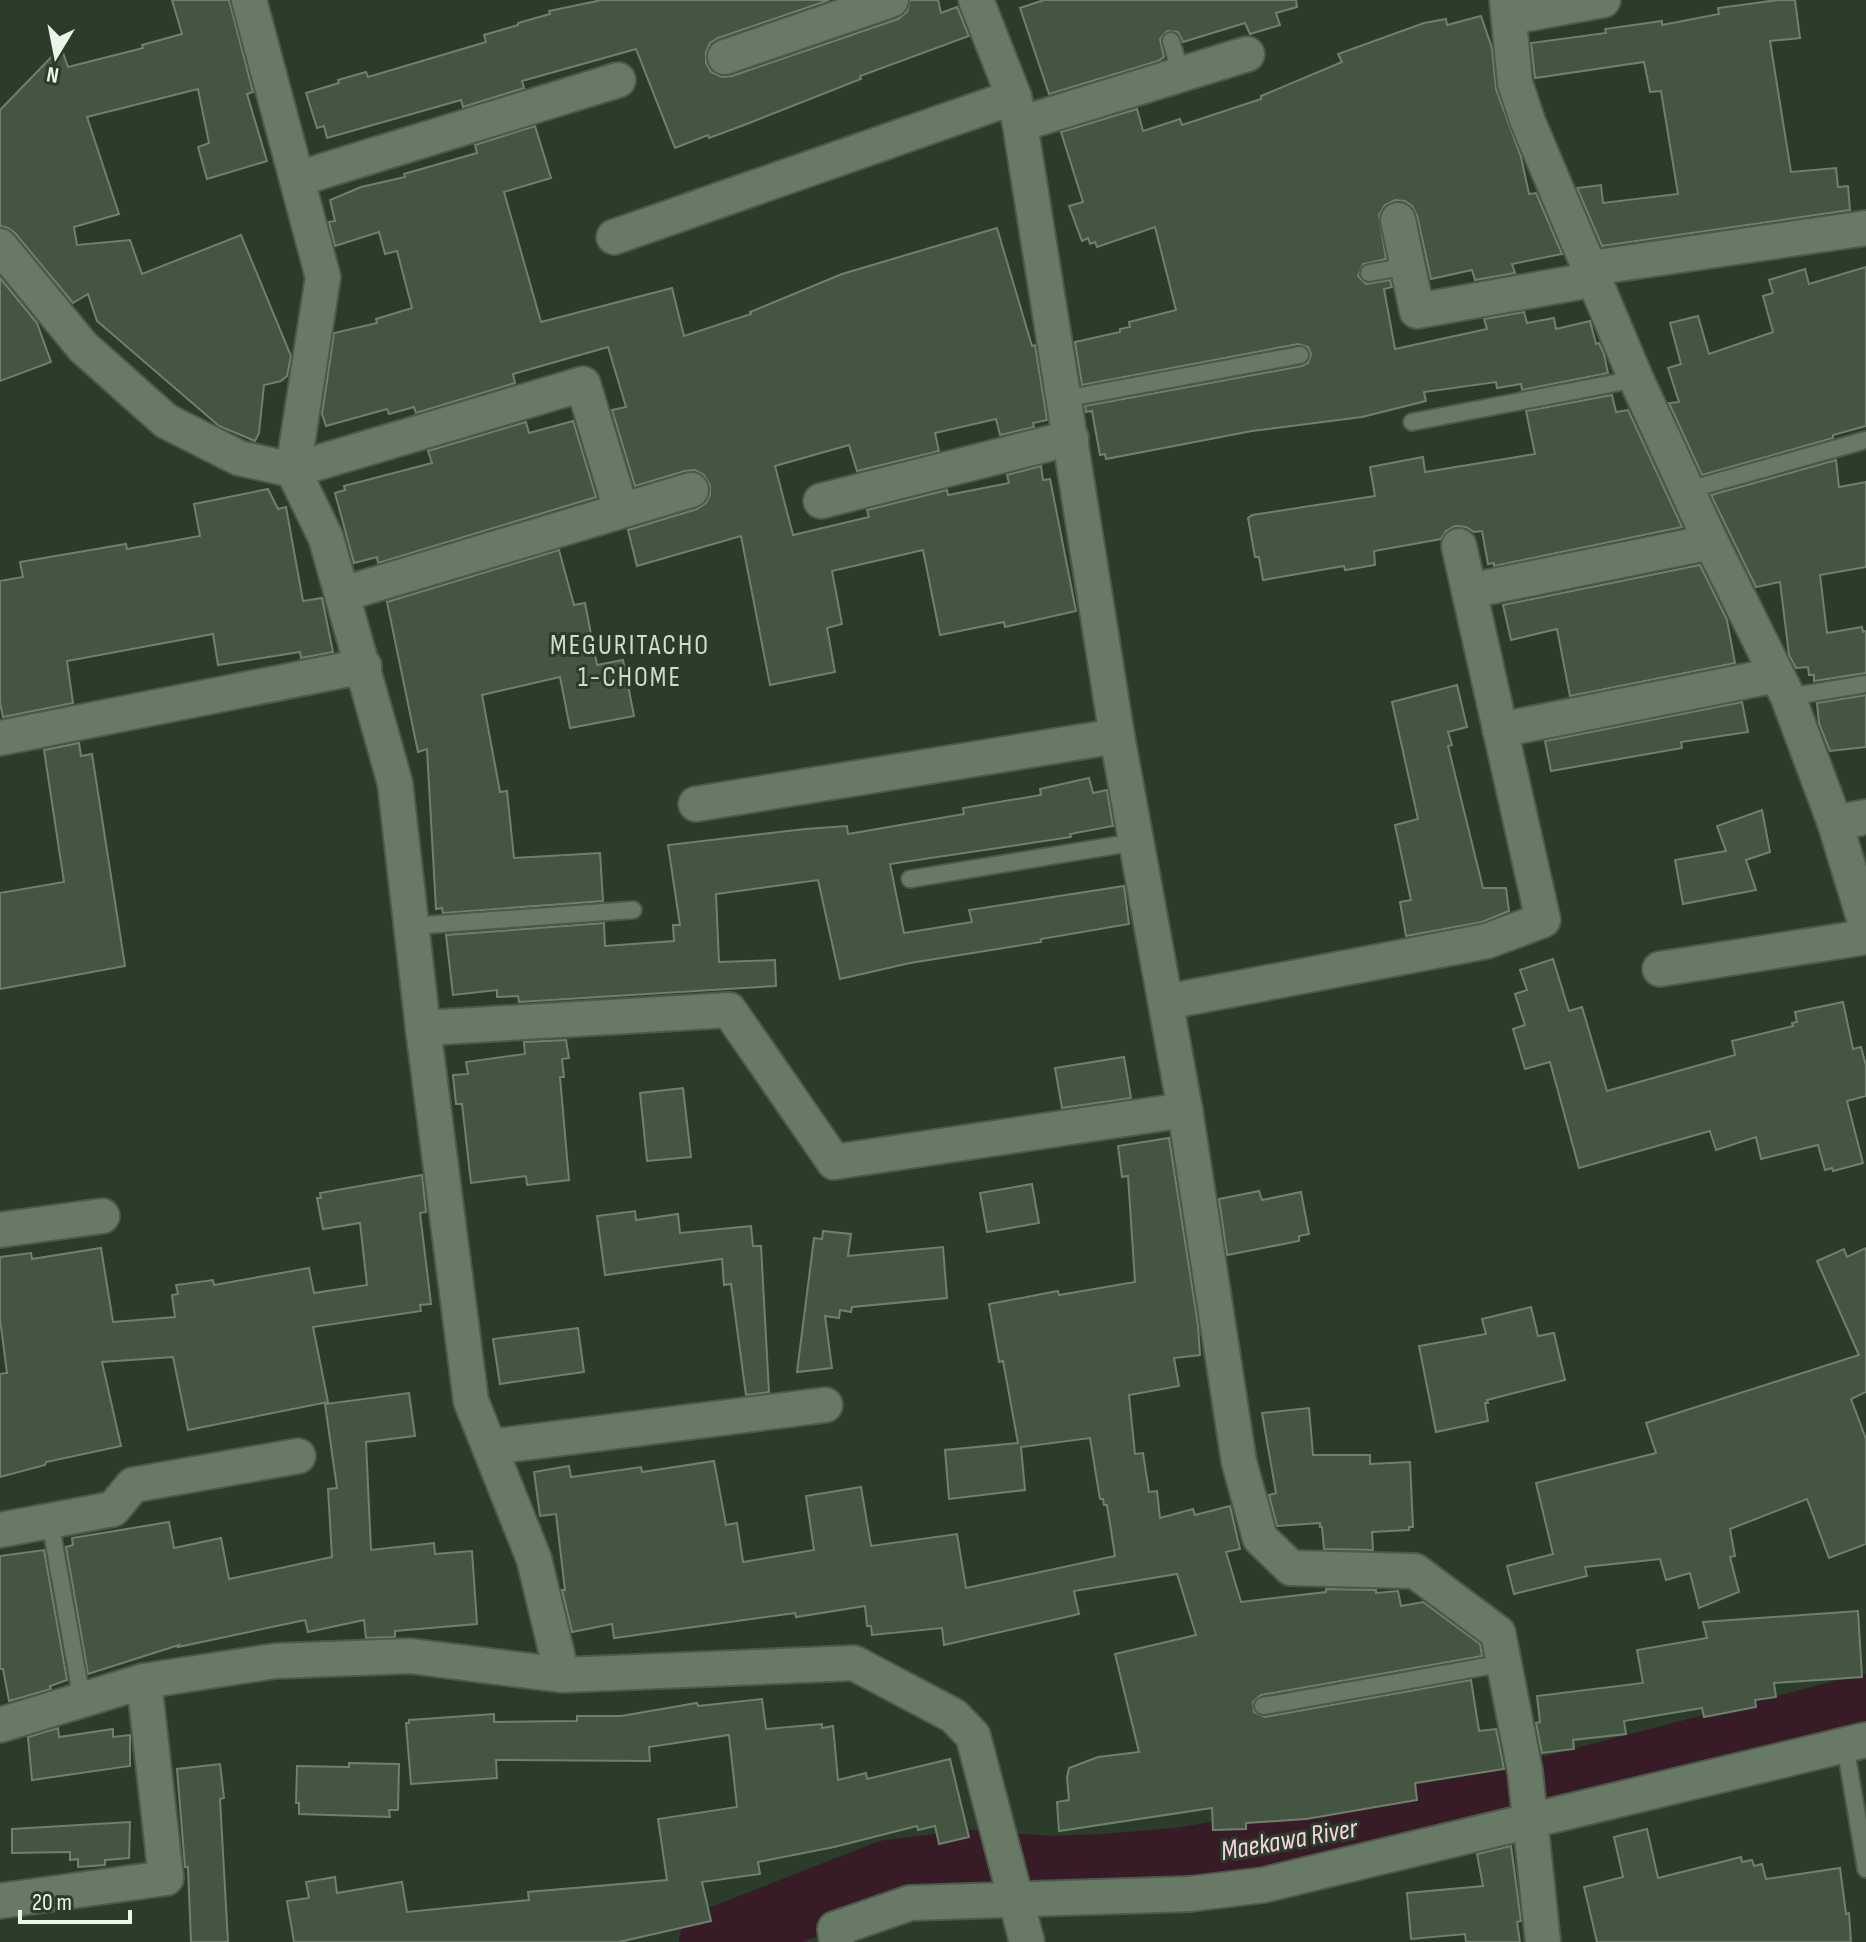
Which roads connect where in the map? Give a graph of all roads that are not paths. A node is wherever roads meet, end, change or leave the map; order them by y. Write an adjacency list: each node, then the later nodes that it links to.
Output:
1 (249, 0): 12 (street)
2 (891, 0): 8 (street)
3 (976, 0): 11 (street)
4 (1603, 0): 5 (street)
5 (1508, 9): 19 (street)
6 (1171, 41): 9 (lane)
7 (1247, 54): 9 (street)
8 (725, 57)
9 (1181, 73): 11 (street)
10 (618, 80): 12 (street)
11 (1017, 110): 15 (street); 22 (street)
12 (297, 179): 26 (street)
13 (1398, 220): 17 (street)
14 (1866, 228): 19 (street)
15 (614, 237)
16 (0, 246): 26 (street)
17 (1408, 266): 18 (lane); 19 (street)
18 (1369, 273)
19 (1594, 273): 21 (street)
20 (1300, 355): 22 (lane)
21 (1636, 379): 23 (lane); 28 (street)
22 (1064, 399): 24 (street)
23 (1412, 422)
24 (1071, 438): 29 (street); 39 (street)
25 (1866, 440): 28 (lane)
26 (293, 470): 30 (street); 34 (street)
27 (691, 490): 30 (street)
28 (1688, 490): 31 (street)
29 (821, 501)
30 (621, 510): 34 (street)
31 (1711, 542): 33 (street); 37 (street)
32 (1459, 546): 33 (street)
33 (1469, 591): 38 (street)
34 (343, 594): 35 (street)
35 (364, 666): 40 (street); 47 (street)
36 (1866, 684): 37 (lane)
37 (1782, 686): 38 (street); 42 (street)
38 (1500, 730): 50 (street)
39 (1117, 736): 41 (street); 43 (street)
40 (0, 738)
41 (696, 804)
42 (1850, 820): 46 (street)
43 (1136, 842): 44 (lane); 50 (street)
44 (910, 879)
45 (633, 910): 47 (lane)
46 (1866, 925)
47 (411, 926): 51 (street)
48 (1866, 937): 49 (street)
49 (1660, 969)
50 (1166, 1002): 52 (street)
51 (423, 1028): 52 (street); 56 (street)
52 (1185, 1110): 60 (street)
53 (102, 1216): 54 (street)
54 (0, 1230)
55 (825, 1405): 56 (street)
56 (490, 1447): 61 (street)
57 (298, 1456): 58 (street)
58 (50, 1521): 59 (street); 63 (lane)
59 (0, 1530)
60 (1505, 1663): 64 (lane); 67 (street)
61 (562, 1675): 62 (street); 69 (street)
62 (144, 1681): 63 (street); 70 (street)
63 (82, 1700): 65 (street)
64 (1263, 1706)
65 (0, 1725)
66 (1856, 1742): 67 (street); 68 (lane)
67 (1530, 1816): 69 (street); 73 (street)
68 (1866, 1869)
69 (1014, 1891): 71 (street); 72 (street)
70 (0, 1901)
71 (837, 1942)
72 (1027, 1942)
73 (1543, 1942)

